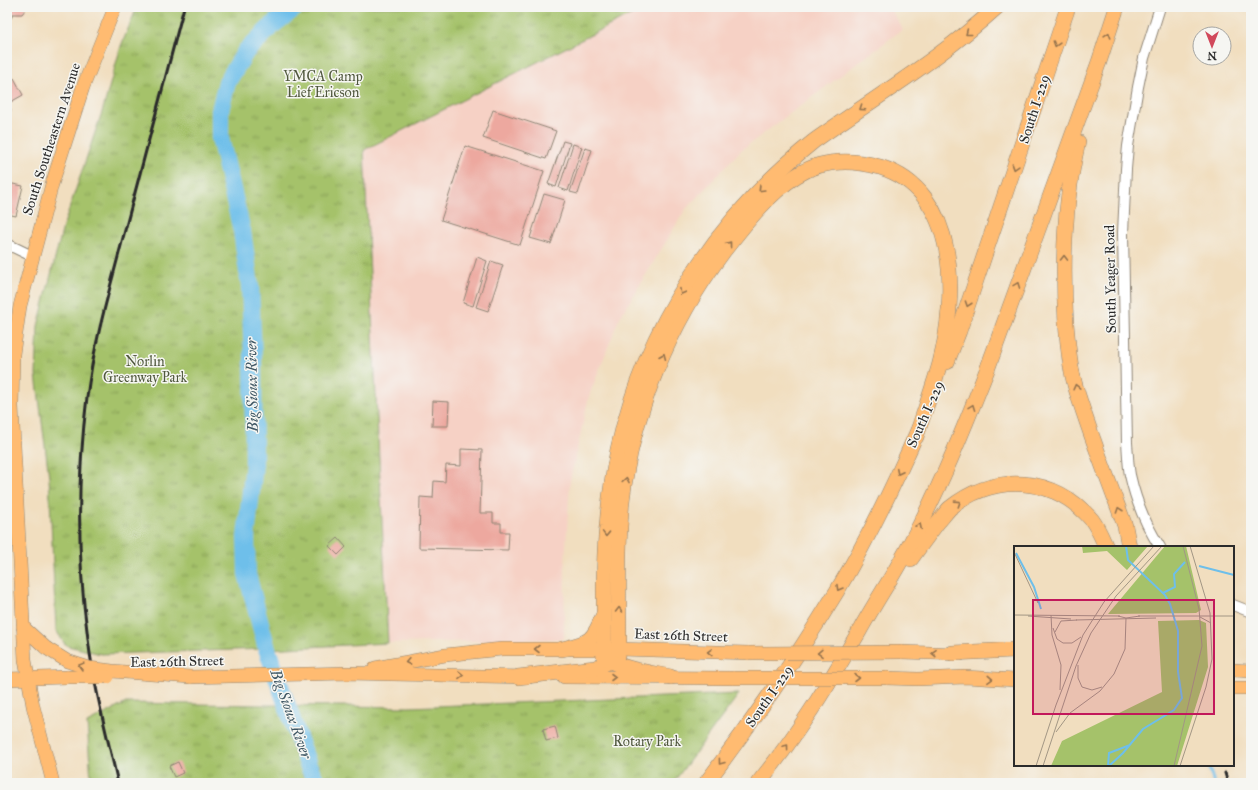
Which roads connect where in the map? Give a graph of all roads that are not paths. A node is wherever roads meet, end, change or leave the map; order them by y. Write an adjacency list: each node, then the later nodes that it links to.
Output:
1 (116, 7): 8 (main road, South Southeastern Avenue)
2 (997, 7): 15 (highway, one-way to 15)
3 (1068, 7): 10 (highway, South I-229, one-way to 10)
4 (1116, 7): 6 (highway, one-way to 4)
5 (1160, 7): 13 (street, South Yeager Road)
6 (1099, 62): 12 (highway, one-way to 6); 17 (highway, one-way to 6)
7 (7, 244): 8 (street)
8 (32, 256): 9 (main road, South Southeastern Avenue)
9 (10, 391): 18 (main road, South Southeastern Avenue)
10 (916, 437): 21 (highway, one-way to 10); 36 (highway, South I-229, one-way to 36)
11 (1101, 540): 17 (highway, one-way to 11)
12 (1129, 546)
13 (1159, 546)
14 (1234, 605): 16 (street)
15 (604, 606): 19 (highway); 21 (highway)
16 (1251, 612)
17 (865, 620): 37 (highway, one-way to 17)
18 (23, 627): 27 (main road, one-way to 18, bridge); 31 (main road, South Southeastern Avenue)
19 (562, 649): 21 (main road, East 26th Street); 26 (main road, East 26th Street, one-way to 26)
20 (1014, 650): 22 (highway)
21 (611, 653): 22 (main road, East 26th Street, one-way to 21, bridge); 28 (highway); 29 (highway)
22 (952, 653): 23 (main road, East 26th Street)
23 (1014, 658)
24 (1234, 670): 25 (main road)
25 (1251, 671)
26 (347, 673): 27 (main road, East 26th Street); 28 (main road, East 26th Street, one-way to 28)
27 (190, 677): 31 (main road, East 26th Street, bridge)
28 (518, 677): 29 (main road, East 26th Street, one-way to 29)
29 (671, 677): 32 (main road, East 26th Street, one-way to 32, bridge)
30 (7, 679): 31 (main road, East 26th Street)
31 (28, 679): 35 (main road, South Southeastern Avenue)
32 (1014, 680)
33 (1234, 688): 34 (main road)
34 (1251, 688)
35 (53, 783)
36 (706, 783)
37 (758, 783)

